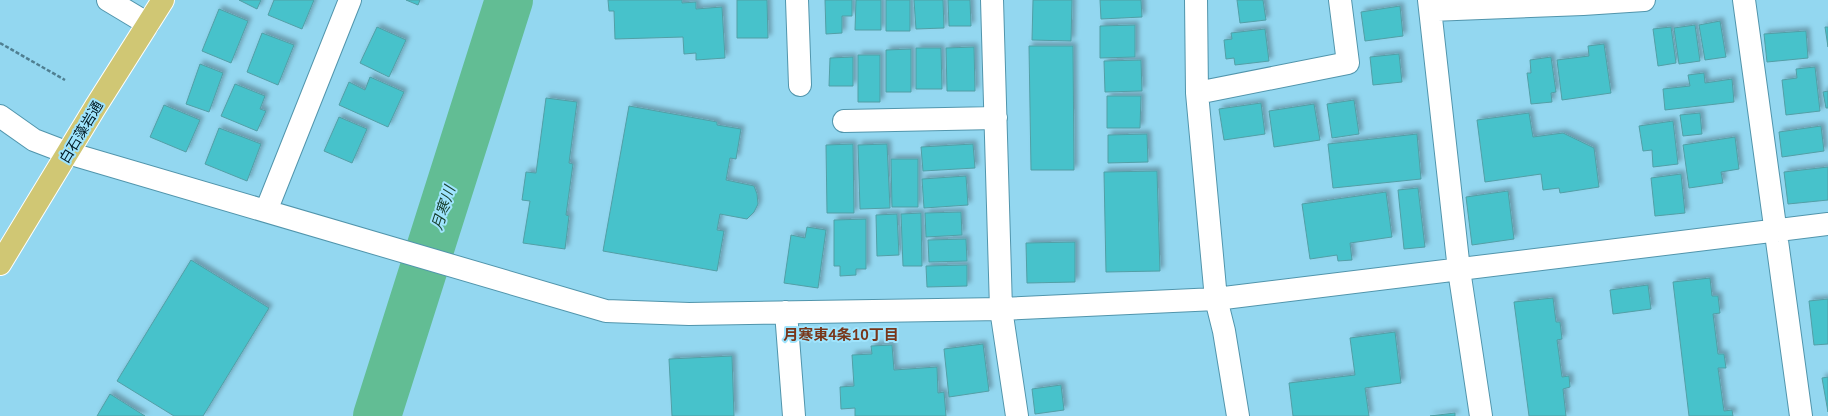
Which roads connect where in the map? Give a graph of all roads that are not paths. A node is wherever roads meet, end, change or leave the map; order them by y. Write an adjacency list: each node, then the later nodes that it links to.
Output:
1 (108, 0): 12 (street)
2 (163, 0): 12 (main road, 白石藻岩通)
3 (350, 0): 19 (street)
4 (797, 0): 13 (street)
5 (992, 0): 16 (street)
6 (1196, 0): 14 (street)
7 (1340, 0): 14 (street)
8 (1644, 0): 10 (street)
9 (1744, 0): 21 (street)
10 (1583, 2): 11 (street)
11 (1430, 5): 23 (street)
12 (148, 24): 18 (main road, 白石藻岩通)
13 (800, 85)
14 (1197, 93): 24 (street)
15 (0, 116): 18 (street)
16 (996, 118): 17 (street); 25 (street)
17 (844, 121)
18 (68, 153): 19 (street); 22 (main road, 白石藻岩通)
19 (266, 211): 26 (street)
20 (1828, 224): 21 (street)
21 (1776, 230): 23 (street); 31 (street)
22 (0, 264)
23 (1459, 270): 24 (street); 30 (street)
24 (1216, 299): 25 (street); 29 (street)
25 (1001, 309): 26 (street); 28 (street)
26 (786, 312): 27 (street)
27 (794, 416)
28 (1017, 416)
29 (1238, 416)
30 (1481, 416)
31 (1801, 416)

